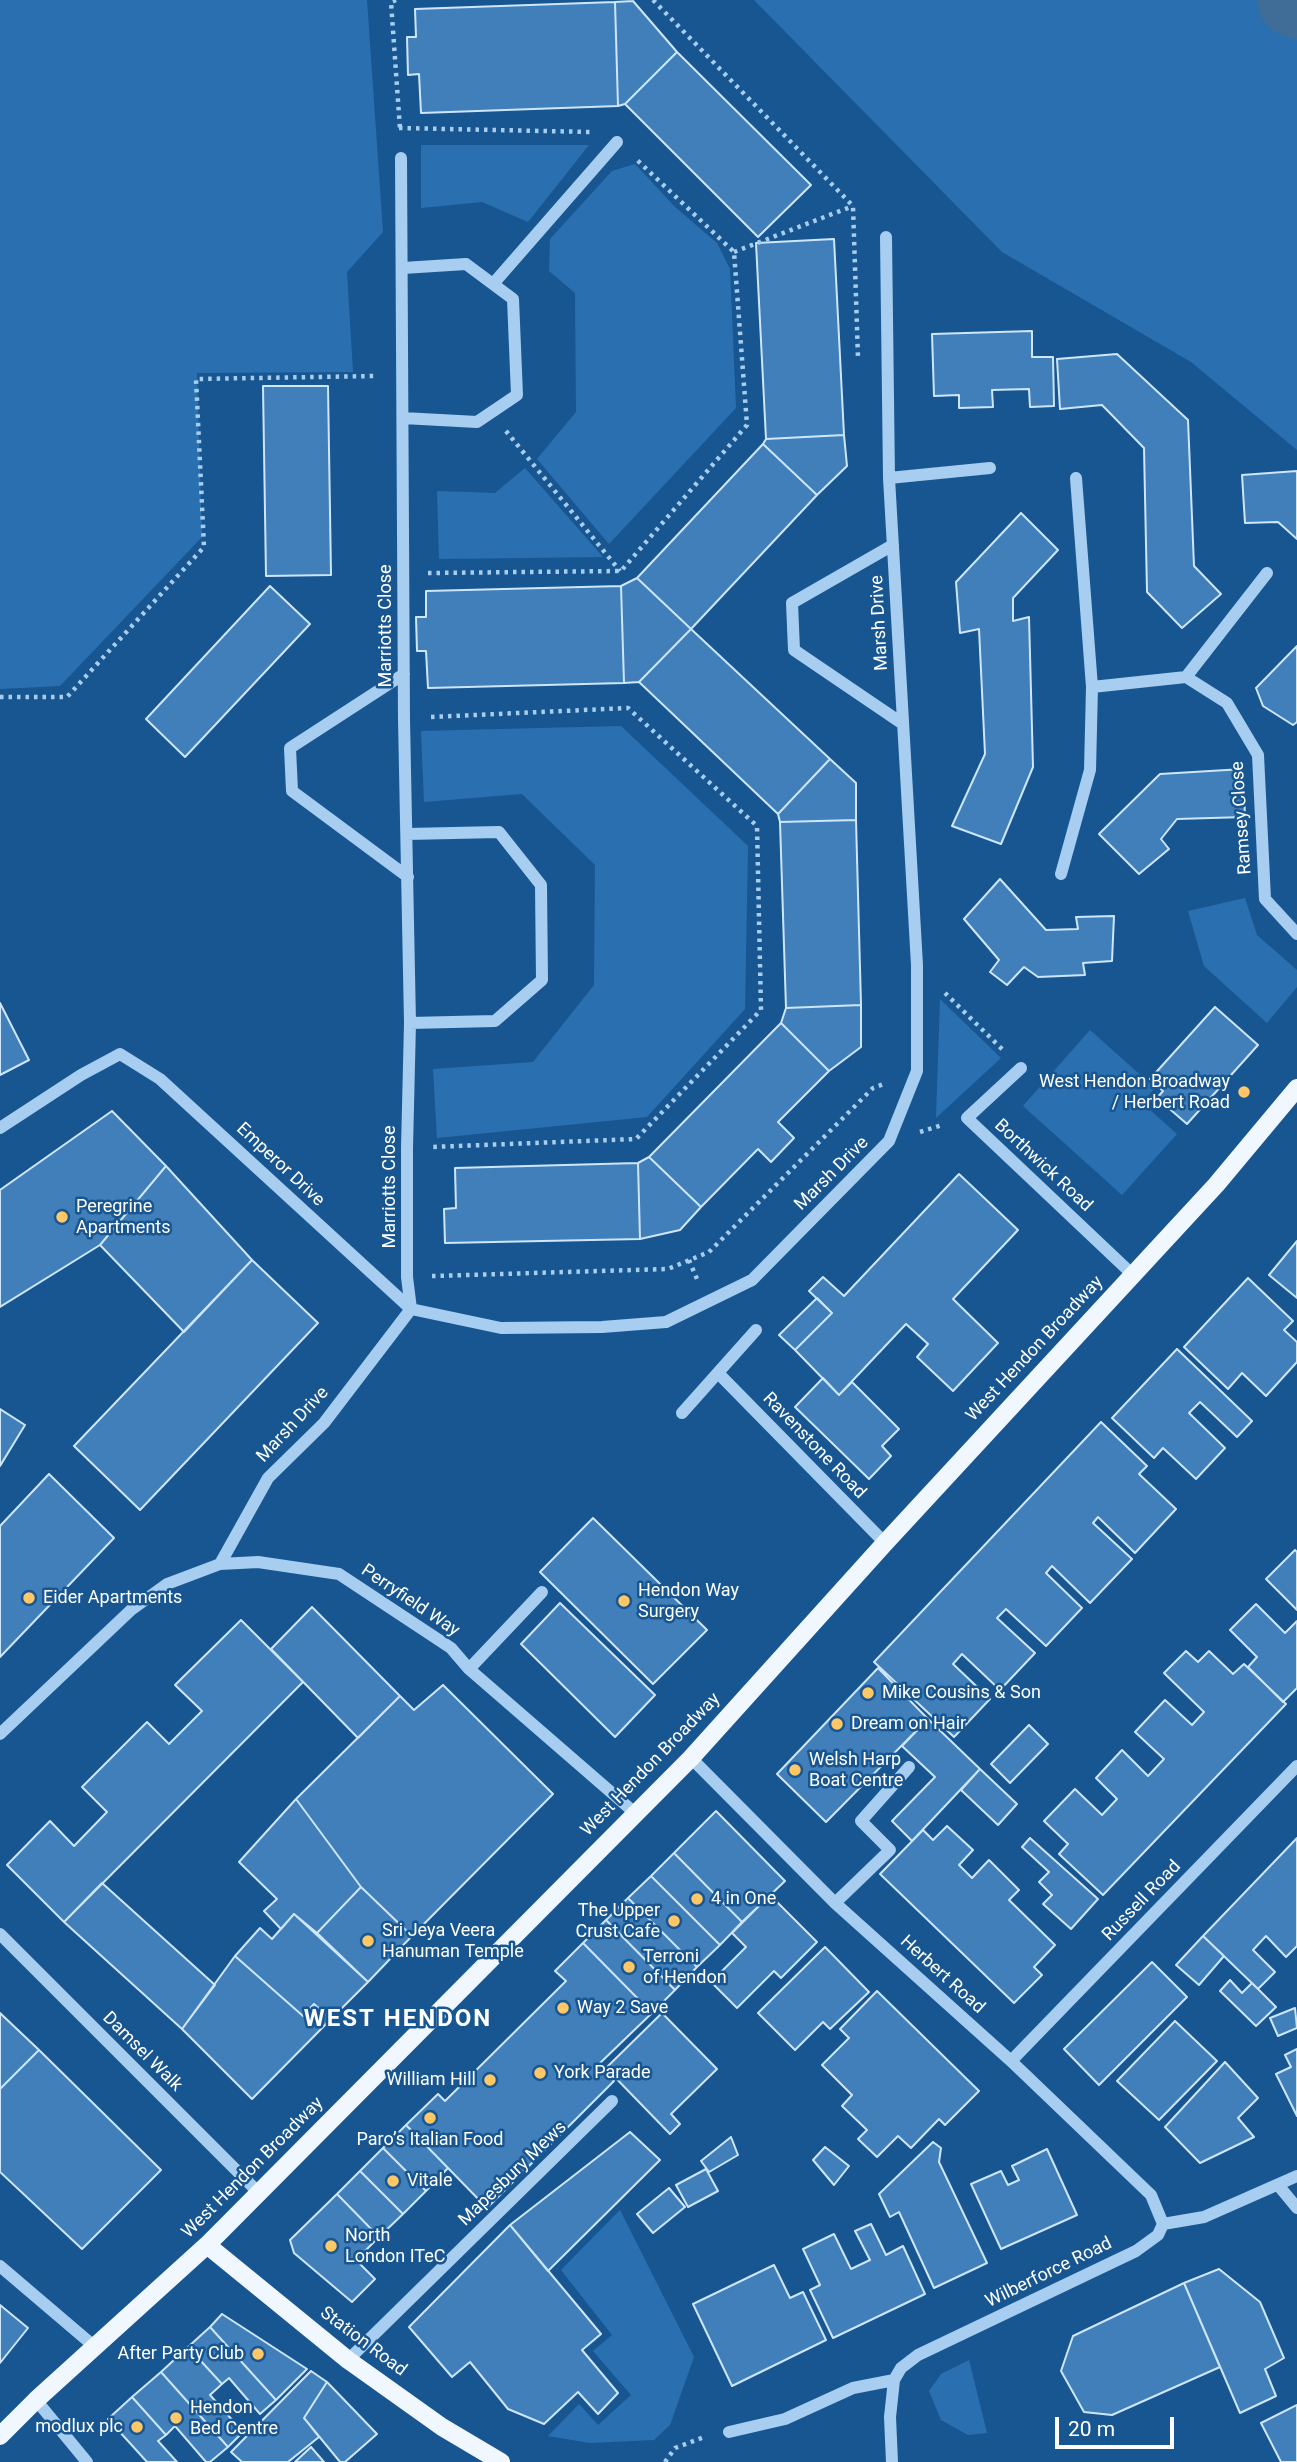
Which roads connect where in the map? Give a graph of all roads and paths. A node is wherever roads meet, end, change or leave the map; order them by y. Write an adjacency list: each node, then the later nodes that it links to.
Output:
1 (396, 0): 3 (path)
2 (653, 0): 6 (path)
3 (400, 128): 4 (path); 5 (path)
4 (617, 142): 8 (path); 10 (street)
5 (401, 158): 9 (street, Marriotts Close)
6 (853, 206): 8 (path); 11 (path)
7 (886, 237): 16 (street, Marsh Drive)
8 (734, 252): 19 (path)
9 (403, 268): 10 (street); 12 (street, Marriotts Close)
10 (493, 284): 13 (street)
11 (858, 372)
12 (403, 376): 14 (street, Marriotts Close); 25 (path)
13 (491, 413): 14 (street); 19 (path)
14 (403, 418): 20 (street, Marriotts Close)
15 (990, 468): 16 (street)
16 (889, 478): 18 (street, Marsh Drive)
17 (1076, 478): 24 (street)
18 (893, 545): 27 (street, Marsh Drive); 27 (street)
19 (621, 571): 20 (path)
20 (403, 573): 22 (street, Marriotts Close)
21 (1267, 573): 23 (street)
22 (404, 674): 26 (street, Marriotts Close); 30 (street)
23 (1186, 677): 24 (street); 31 (street, Ramsey Close)
24 (1092, 687): 29 (street)
25 (0, 697)
26 (404, 719): 28 (street, Marriotts Close); 40 (path)
27 (903, 724): 32 (street, Marsh Drive)
28 (407, 834): 30 (street, Marriotts Close); 33 (street)
29 (1061, 874)
30 (408, 877): 33 (street, Marriotts Close)
31 (1297, 934)
32 (917, 965): 34 (path); 35 (street, Marsh Drive)
33 (410, 1023): 40 (street, Marriotts Close)
34 (1021, 1068): 37 (street, Borthwick Road)
35 (917, 1071): 39 (street, Marsh Drive); 42 (path)
36 (1297, 1088): 41 (main road, West Hendon Broadway)
37 (967, 1118): 39 (path); 41 (street, Borthwick Road)
38 (0, 1128): 43 (street, Emperor Drive)
39 (889, 1141): 43 (street, Marsh Drive)
40 (407, 1148): 42 (street, Marriotts Close)
41 (1132, 1274): 47 (main road, West Hendon Broadway)
42 (407, 1276): 43 (street, Marriotts Close)
43 (411, 1309): 48 (street, Marsh Drive)
44 (756, 1330): 45 (street)
45 (718, 1373): 46 (street); 47 (street, Ravenstone Road)
46 (682, 1413)
47 (884, 1544): 52 (main road, West Hendon Broadway)
48 (220, 1564): 50 (street, Perryfield Way); 51 (street, Perryfield Way)
49 (542, 1592): 50 (street)
50 (470, 1669): 55 (street, Perryfield Way)
51 (0, 1734)
52 (691, 1758): 55 (main road, West Hendon Broadway); 56 (street, Herbert Road)
53 (1297, 1766): 58 (street, Russell Road)
54 (909, 1767): 56 (street)
55 (635, 1813): 62 (main road, West Hendon Broadway)
56 (835, 1903): 58 (street, Herbert Road)
57 (0, 1934): 62 (street, Damsel Walk)
58 (1011, 2061): 64 (street, Herbert Road)
59 (612, 2101): 68 (street, Mapesbury Mews)
60 (1297, 2176): 61 (street)
61 (1278, 2185): 63 (street); 64 (street)
62 (259, 2193): 65 (main road, West Hendon Broadway)
63 (1297, 2208)
64 (1163, 2224): 69 (street, Wilberforce Road)
65 (207, 2245): 67 (main road, West Hendon Broadway); 68 (main road, Station Road)
66 (0, 2266): 67 (street)
67 (95, 2347): 70 (main road, West Hendon Broadway)
68 (348, 2360): 74 (main road, Station Road)
69 (894, 2380): 71 (street); 76 (street)
70 (36, 2400): 72 (main road, West Hendon Broadway); 73 (street)
71 (729, 2432): 75 (path)
72 (0, 2436)
73 (87, 2462)
74 (501, 2462)
75 (666, 2462)
76 (892, 2462)

